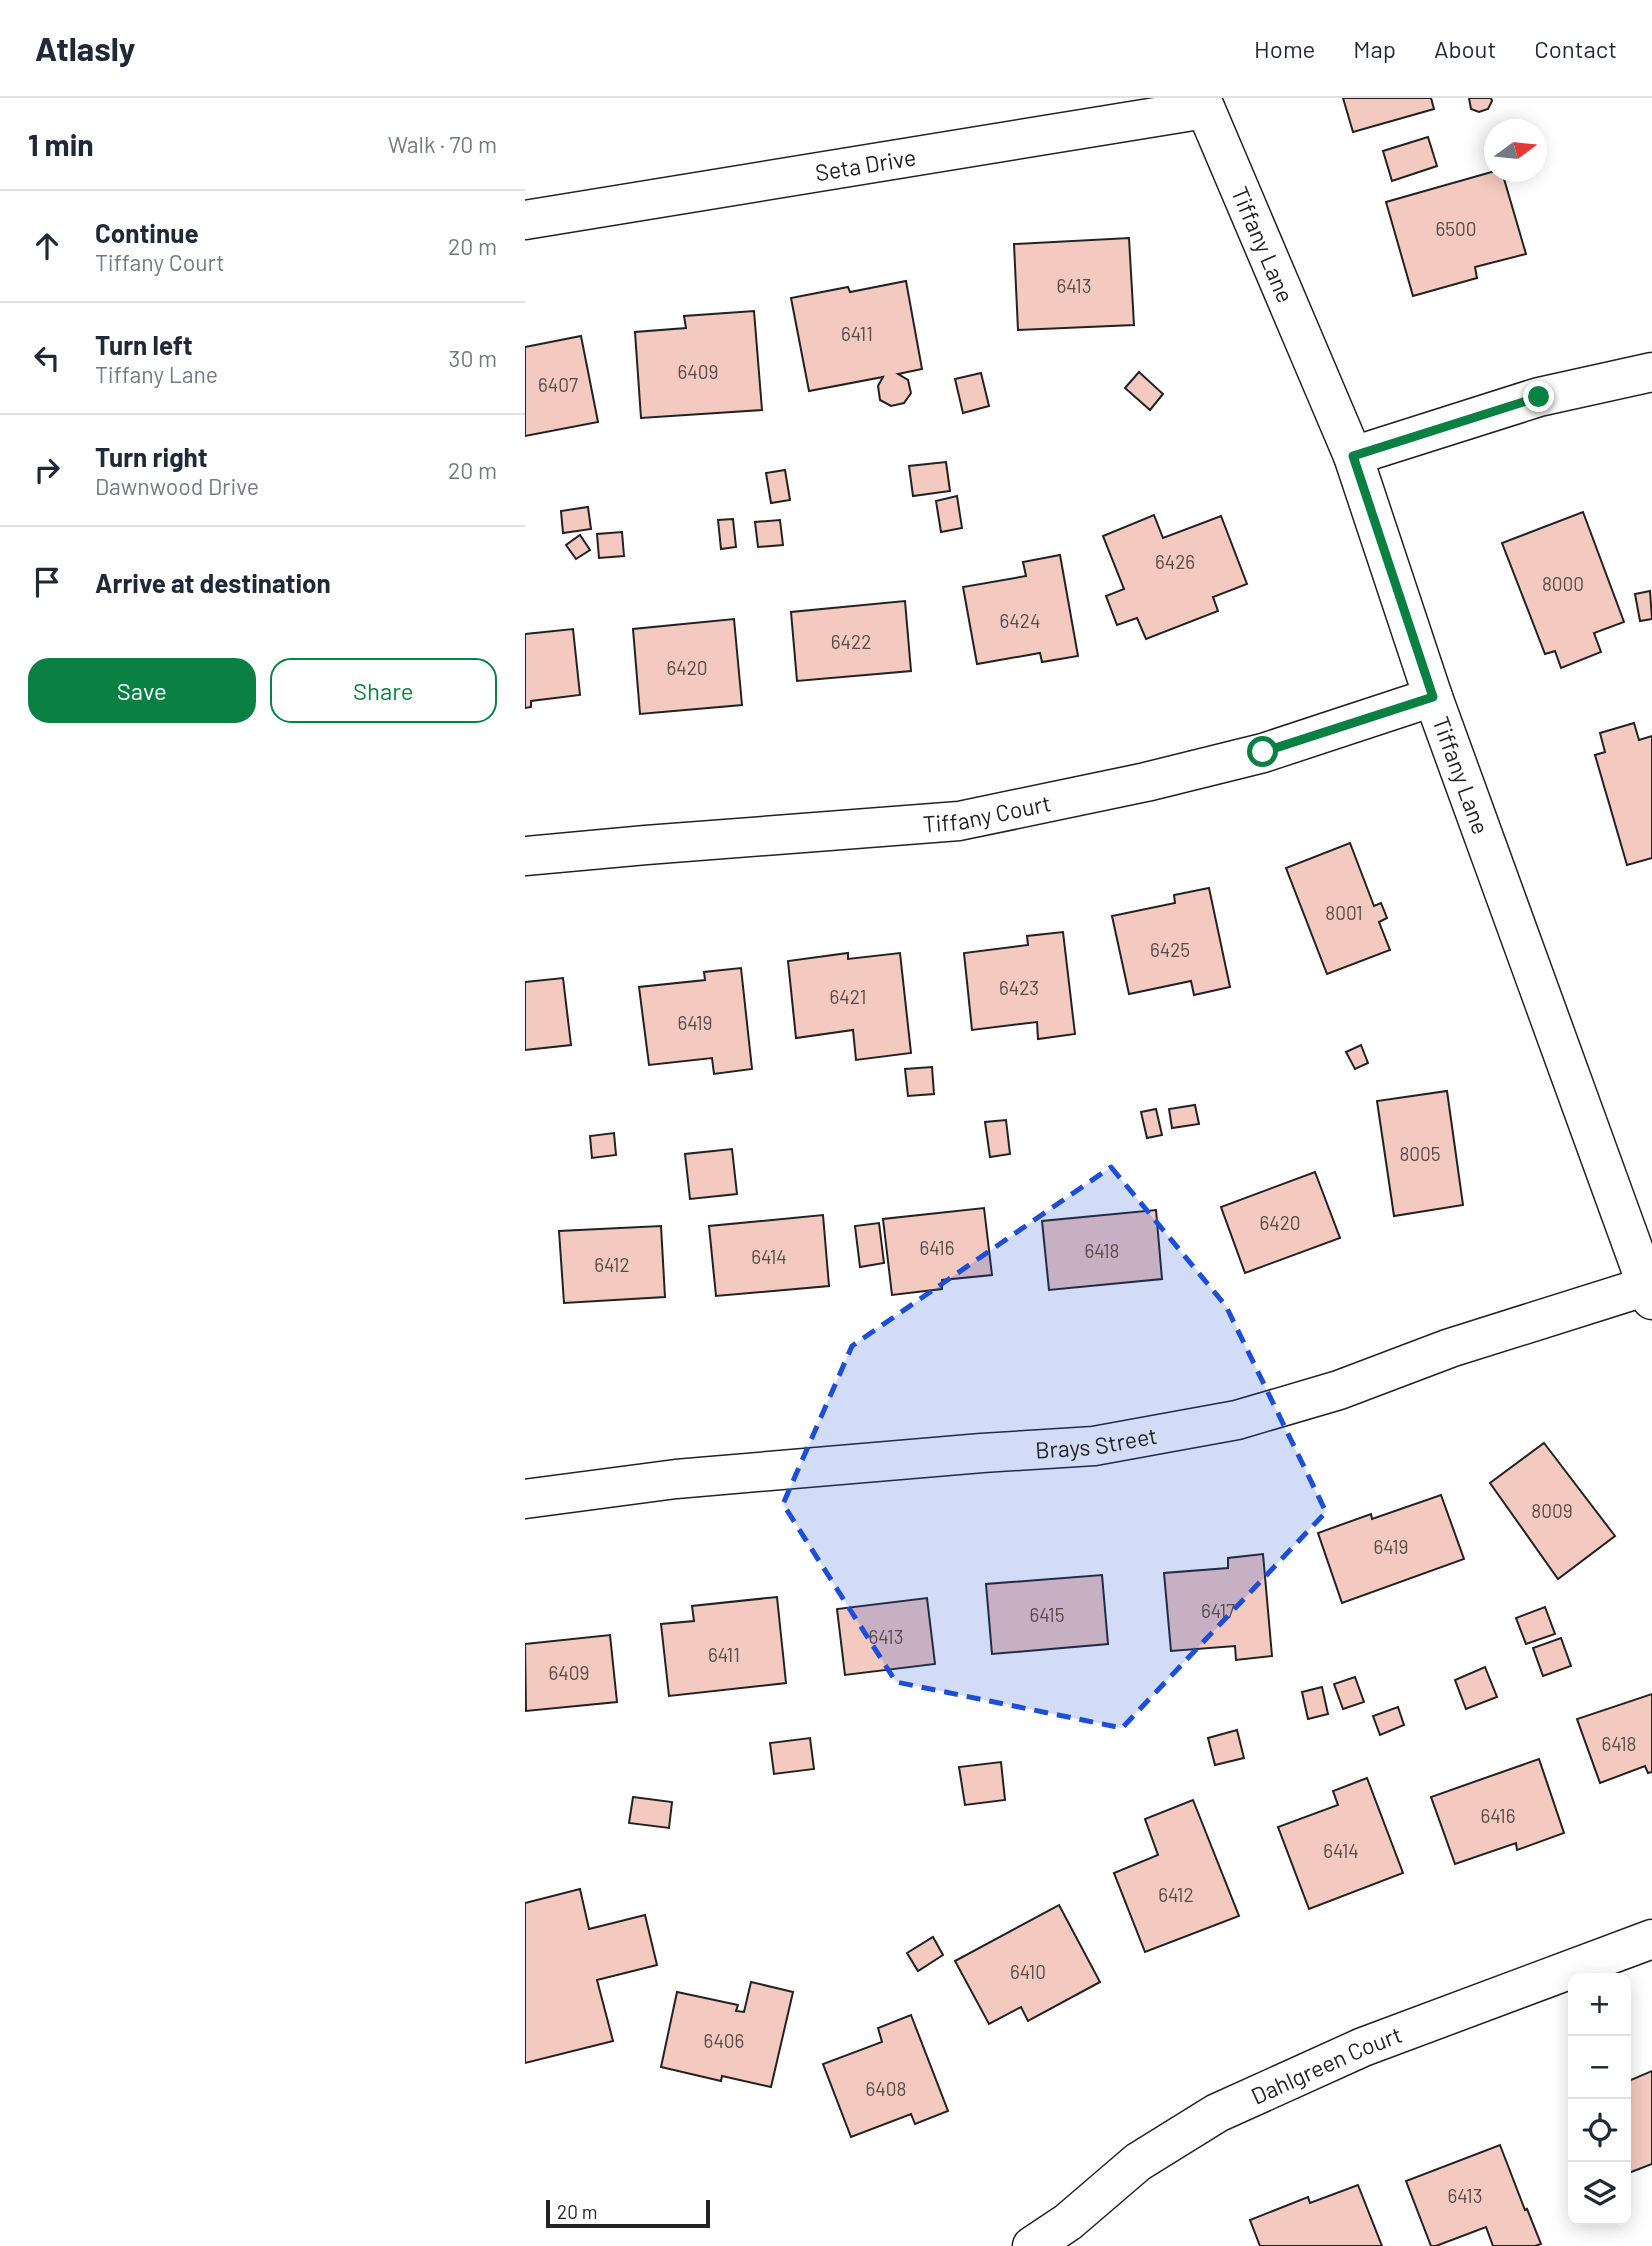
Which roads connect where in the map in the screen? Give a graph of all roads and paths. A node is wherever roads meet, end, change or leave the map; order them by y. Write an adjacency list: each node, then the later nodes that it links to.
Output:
1 (1203, 103): 2 (street, Seta Drive); 4 (street, Tiffany Lane)
2 (525, 220)
3 (1652, 372): 4 (street)
4 (1353, 456): 5 (street, Tiffany Lane)
5 (1433, 697): 6 (street, Tiffany Court); 7 (street, Tiffany Lane)
6 (525, 856)
7 (1650, 1293): 8 (street, Brays Street)
8 (525, 1499)
9 (1652, 1939): 10 (street, Dahlgreen Court)
10 (1032, 2246)

